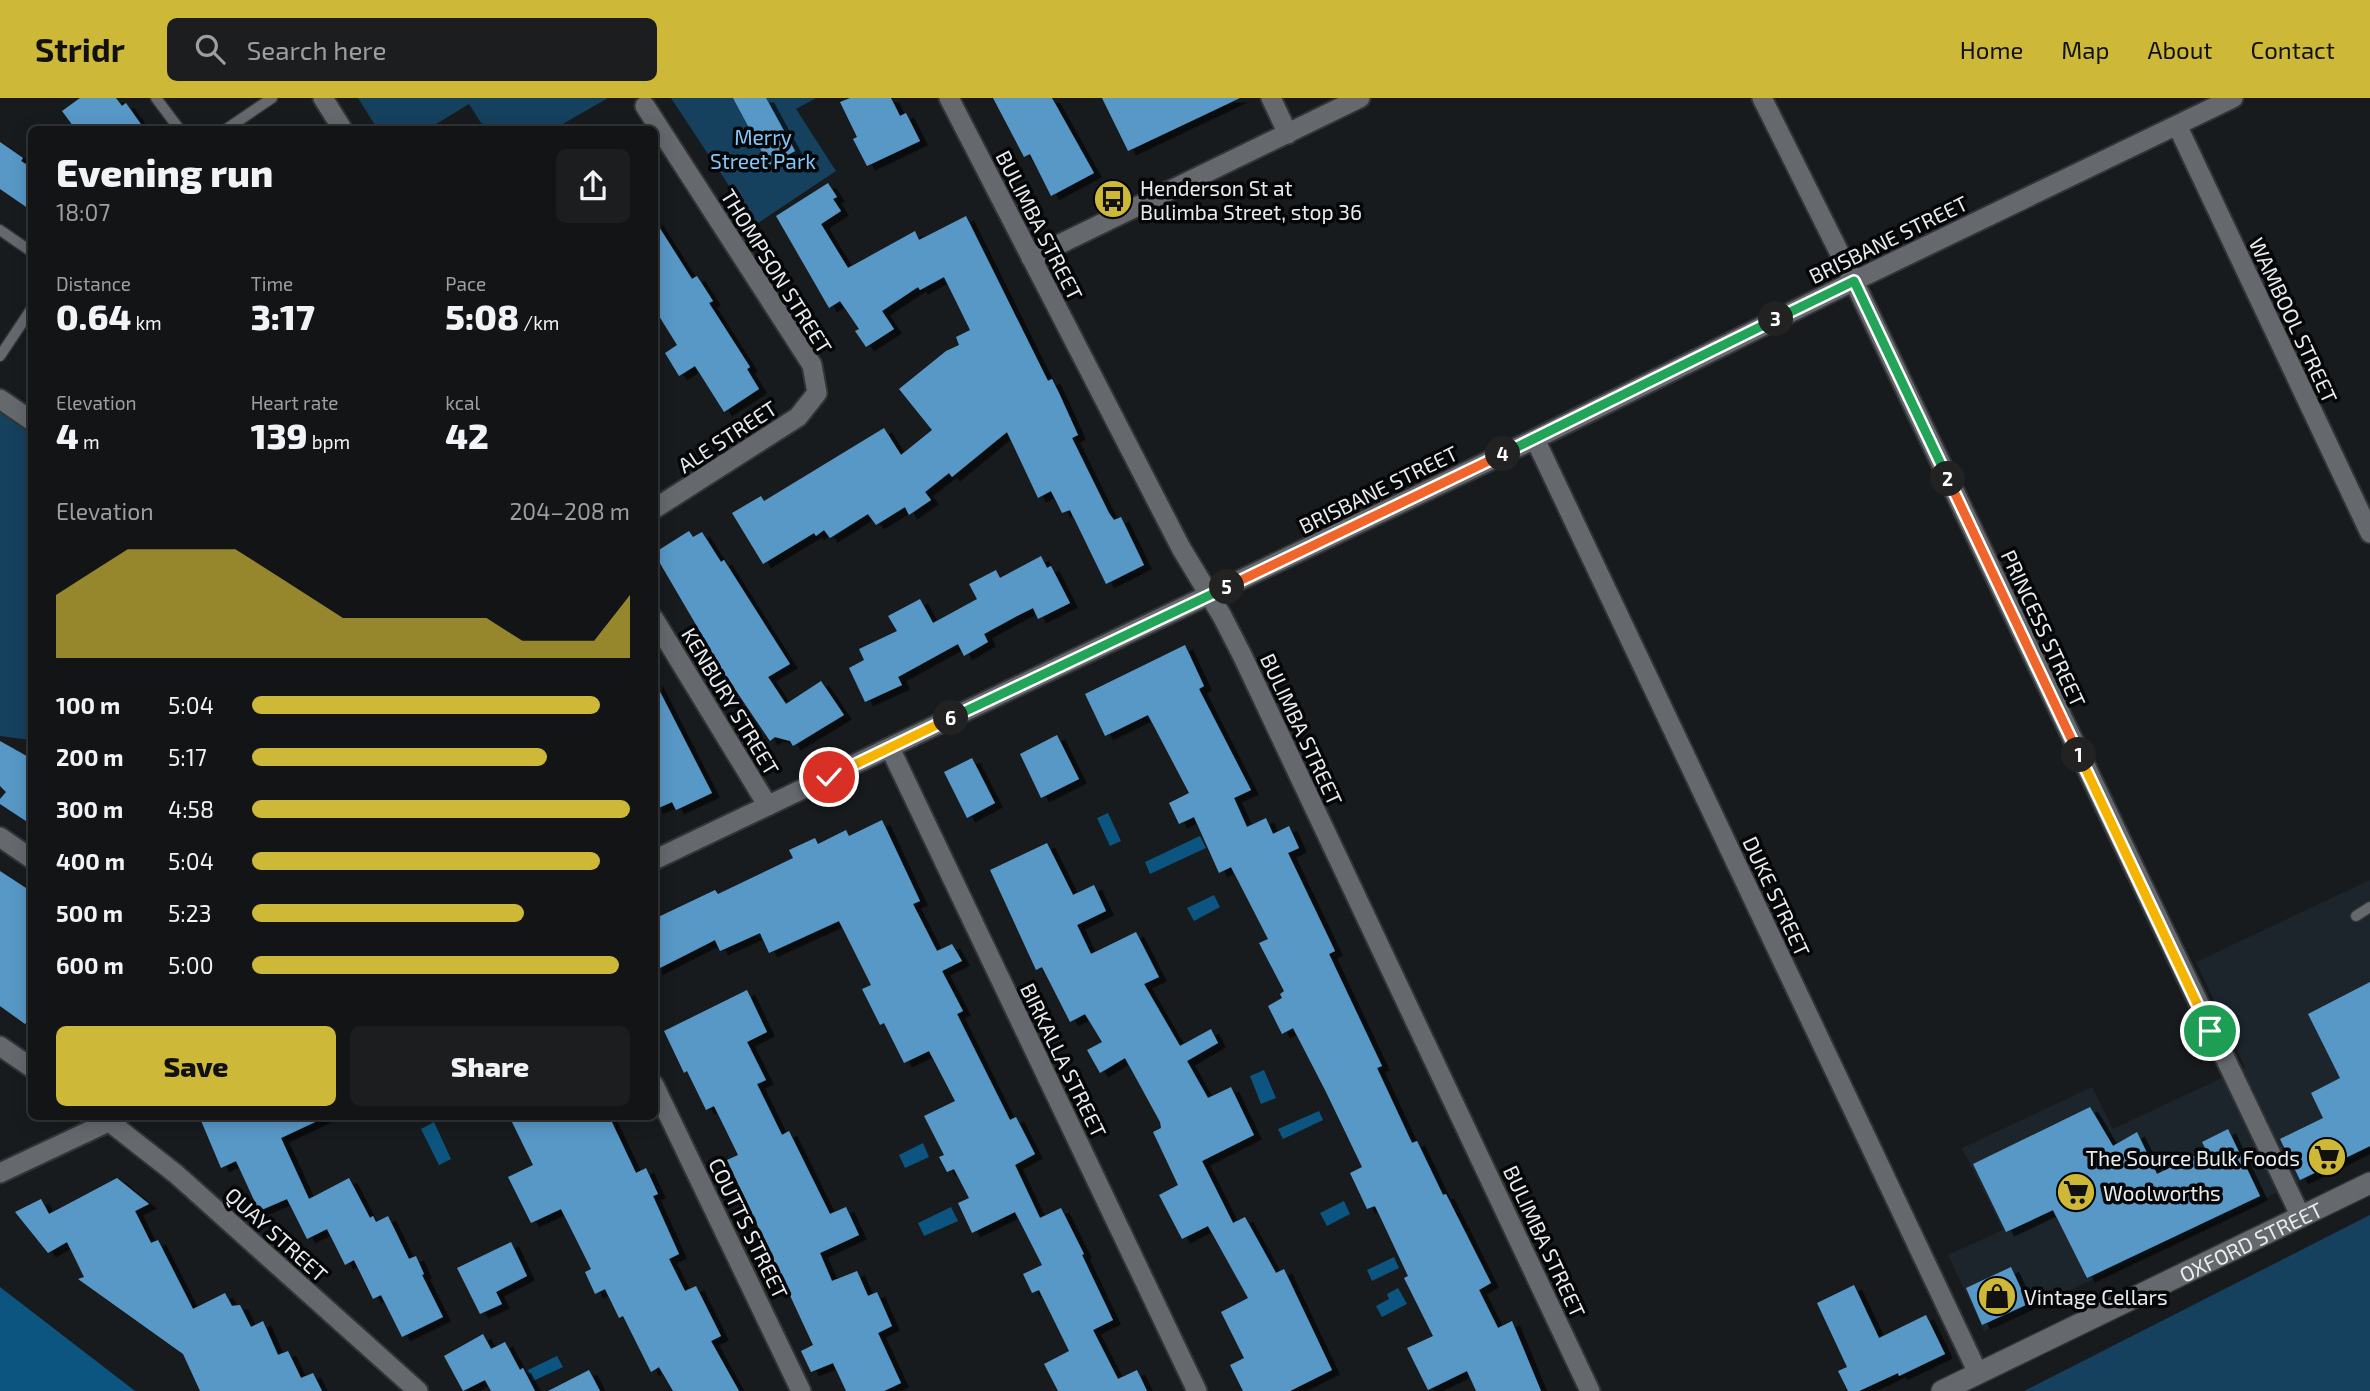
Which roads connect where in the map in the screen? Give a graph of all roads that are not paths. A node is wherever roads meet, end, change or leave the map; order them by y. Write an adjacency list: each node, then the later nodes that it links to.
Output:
1 (156, 98): 11 (lane)
2 (272, 98): 12 (lane)
3 (323, 98): 13 (street)
4 (949, 98): 19 (street, BULIMBA STREET)
5 (1271, 98): 16 (street)
6 (1360, 98): 16 (street)
7 (1762, 98): 20 (street, PRINCESS STREET)
8 (2233, 98): 10 (street, BRISBANE STREET)
9 (645, 106): 15 (street, THOMPSON STREET)
10 (2176, 125): 20 (street, BRISBANE STREET); 28 (street, WAMBOOL STREET)
11 (177, 126)
12 (231, 126)
13 (340, 126)
14 (658, 126): 23 (street, THOMPSON STREET)
15 (658, 126)
16 (1288, 134): 19 (street)
17 (0, 230): 18 (lane)
18 (28, 249)
19 (1031, 258): 29 (street, BULIMBA STREET)
20 (1854, 281): 26 (street, BRISBANE STREET); 45 (street, PRINCESS STREET)
21 (28, 314): 22 (lane)
22 (0, 355)
23 (817, 393): 27 (street, ALE STREET)
24 (0, 399): 25 (street)
25 (28, 418)
26 (1535, 439): 29 (street, BRISBANE STREET); 46 (street, DUKE STREET)
27 (658, 506)
28 (2370, 533)
29 (1208, 594): 31 (street, BRISBANE STREET); 50 (street, BULIMBA STREET)
30 (658, 626): 32 (street, KENBURY STREET)
31 (890, 748): 32 (street, BRISBANE STREET); 49 (street, BIRKALLA STREET)
32 (768, 806): 35 (street, BRISBANE STREET)
33 (0, 837): 34 (street)
34 (28, 856)
35 (658, 858)
36 (2370, 907): 37 (lane)
37 (2357, 916)
38 (0, 1046): 39 (street)
39 (28, 1065)
40 (658, 1093): 48 (street, COUTTS STREET)
41 (106, 1120): 43 (street)
42 (112, 1120): 47 (street, QUAY STREET)
43 (0, 1173)
44 (2370, 1184): 45 (street, OXFORD STREET)
45 (2301, 1217): 46 (street, OXFORD STREET)
46 (1979, 1373): 51 (street, OXFORD STREET)
47 (418, 1391)
48 (802, 1391)
49 (1196, 1391)
50 (1590, 1391)
51 (1942, 1391)

